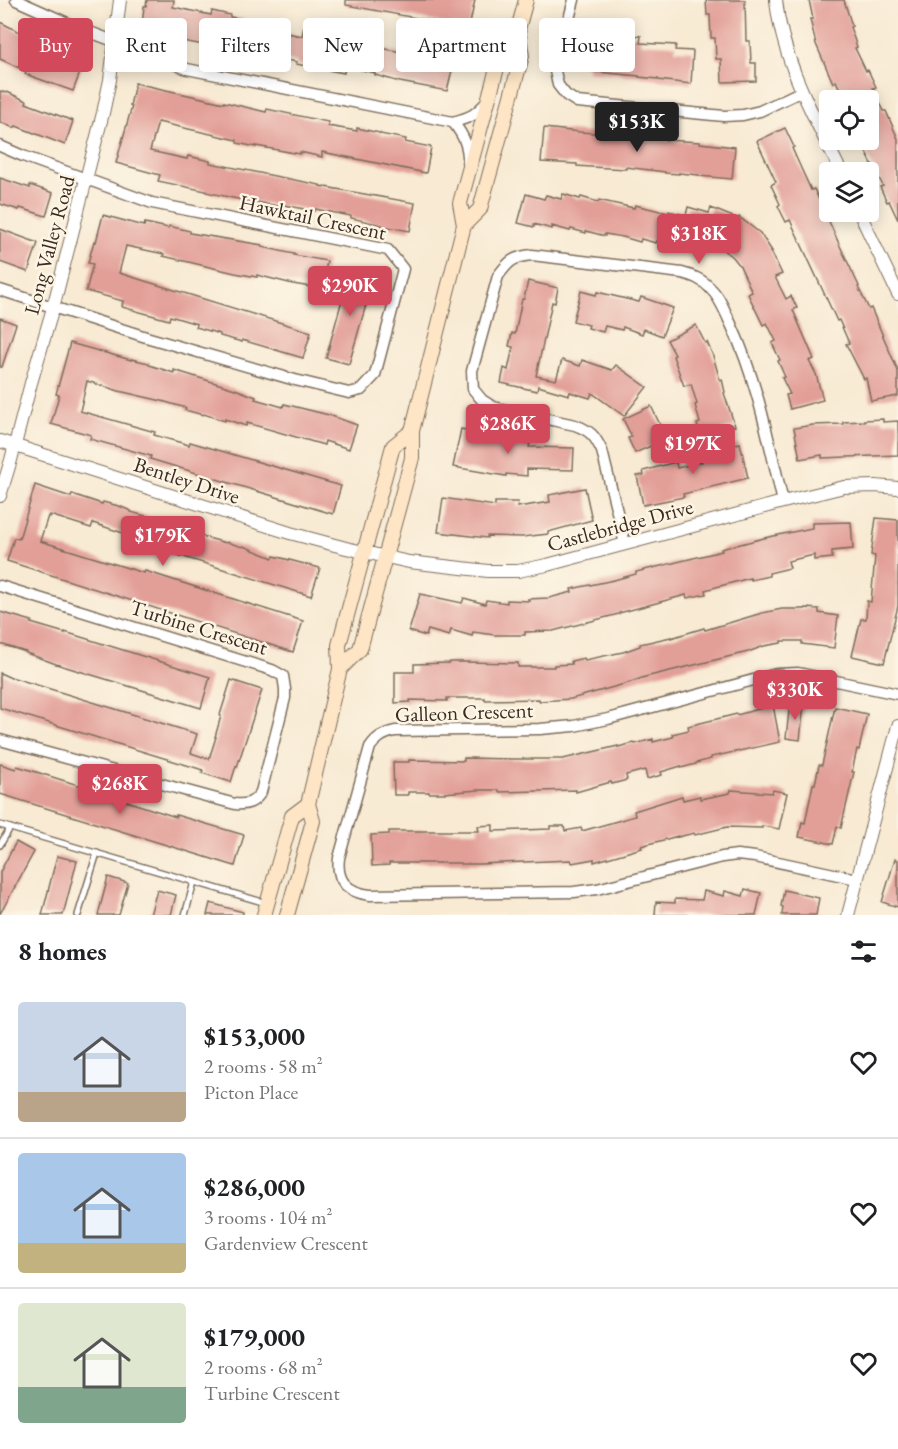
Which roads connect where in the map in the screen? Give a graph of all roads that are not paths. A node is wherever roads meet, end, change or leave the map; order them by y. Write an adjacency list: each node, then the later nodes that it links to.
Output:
1 (16, 0): 8 (street)
2 (120, 0): 6 (street, Long Valley Road)
3 (526, 0): 7 (main road)
4 (574, 0): 13 (street)
5 (776, 0): 13 (street)
6 (118, 18)
7 (521, 18)
8 (105, 38)
9 (187, 69): 15 (street)
10 (110, 72): 19 (street, Long Valley Road)
11 (496, 72): 14 (main road)
12 (518, 72): 21 (main road)
13 (802, 91): 17 (street)
14 (488, 101): 15 (street); 18 (main road)
15 (453, 122): 18 (street)
16 (0, 146): 19 (street)
17 (836, 162)
18 (467, 178): 21 (main road)
19 (87, 179): 24 (street, Long Valley Road); 24 (street, Hawktail Crescent)
20 (864, 222): 23 (street)
21 (464, 225): 25 (main road)
22 (0, 290): 24 (street)
23 (898, 294)
24 (53, 308): 27 (street, Long Valley Road)
25 (412, 431): 32 (main road); 33 (main road)
26 (0, 441): 27 (street, Bentley Drive)
27 (15, 446): 29 (street, Long Valley Road); 32 (street, Bentley Drive)
28 (898, 488): 30 (street, Castlebridge Drive)
29 (0, 496)
30 (783, 502): 31 (street, Castlebridge Drive); 31 (street)
31 (625, 544): 33 (street, Castlebridge Drive)
32 (364, 552): 33 (street, Bentley Drive); 35 (main road)
33 (385, 557): 35 (main road)
34 (0, 586): 38 (street, Turbine Crescent)
35 (340, 669): 39 (main road)
36 (898, 694): 44 (street, Galleon Crescent)
37 (898, 726): 44 (street)
38 (0, 740)
39 (308, 804): 46 (main road); 49 (main road)
40 (0, 825): 41 (lane)
41 (10, 828): 42 (lane); 43 (lane)
42 (0, 845)
43 (97, 853): 45 (lane); 47 (lane)
44 (857, 879): 50 (street)
45 (194, 882): 46 (lane); 48 (lane)
46 (266, 909)
47 (78, 915)
48 (185, 915)
49 (287, 915)
50 (848, 915)

